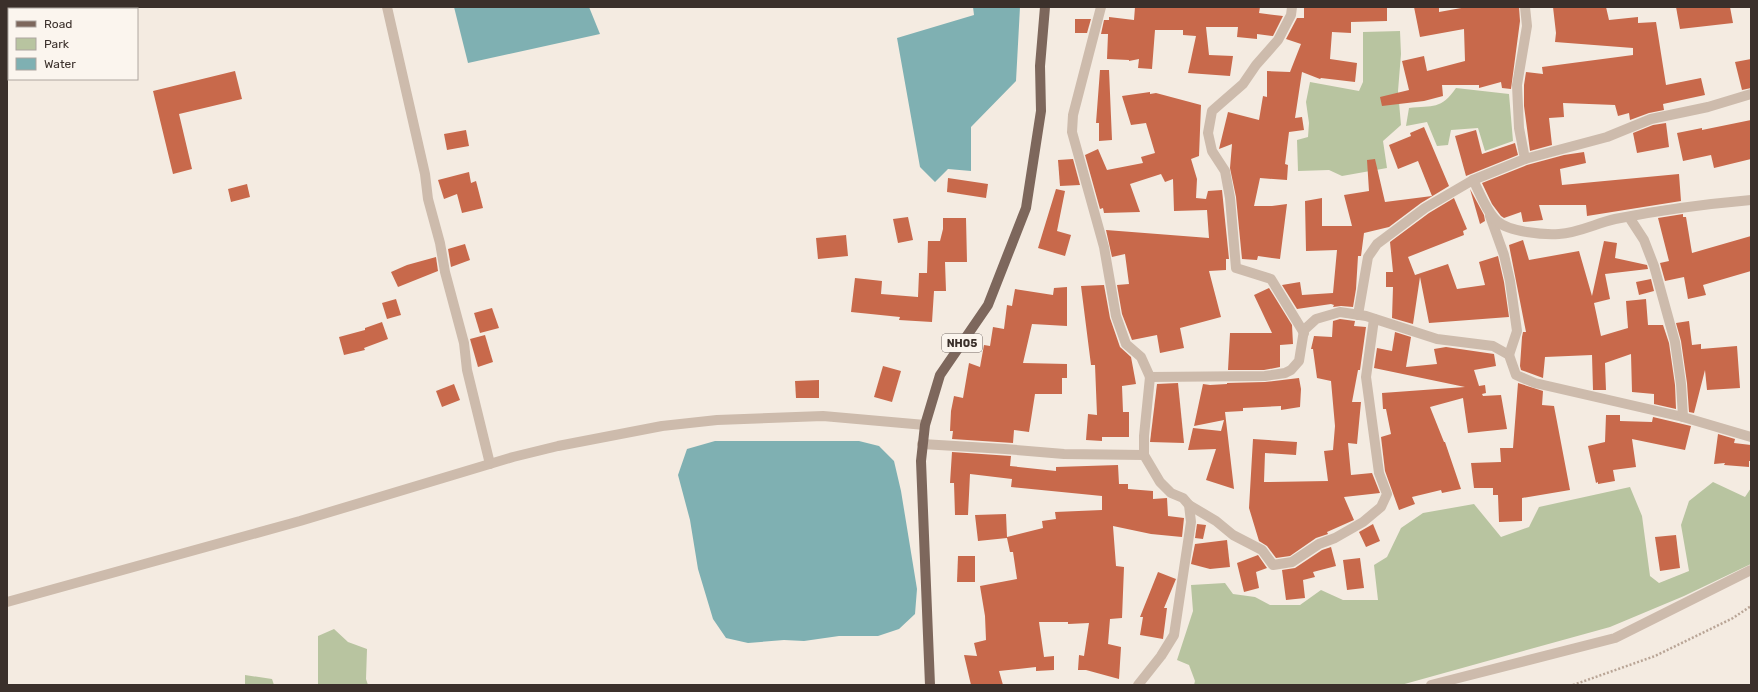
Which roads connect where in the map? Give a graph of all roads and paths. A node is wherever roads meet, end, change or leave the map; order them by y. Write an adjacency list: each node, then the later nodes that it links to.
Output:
1 (387, 7): 22 (street)
2 (1045, 7): 18 (main road, NH05)
3 (1101, 7): 16 (street)
4 (1292, 7): 14 (street)
5 (1525, 7): 7 (street)
6 (1751, 94): 7 (street)
7 (1525, 159): 8 (street)
8 (1473, 180): 10 (street); 12 (street)
9 (1751, 200): 11 (street)
10 (1488, 211): 11 (street); 15 (street)
11 (1629, 217): 17 (street)
12 (1358, 315): 13 (street); 14 (street)
13 (1374, 319): 15 (street); 23 (street)
14 (1304, 333): 16 (street)
15 (1509, 355): 17 (street)
16 (1150, 378): 21 (street)
17 (1683, 417): 19 (street)
18 (925, 425): 20 (main road, NH05); 22 (street)
19 (1751, 436)
20 (922, 444): 21 (street); 27 (main road, NH05)
21 (1144, 455): 23 (street)
22 (490, 464): 25 (street)
23 (1189, 505): 28 (street)
24 (1751, 570): 29 (street)
25 (7, 602)
26 (1751, 606): 30 (path)
27 (930, 685)
28 (1138, 685)
29 (1431, 685)
30 (1573, 685)

